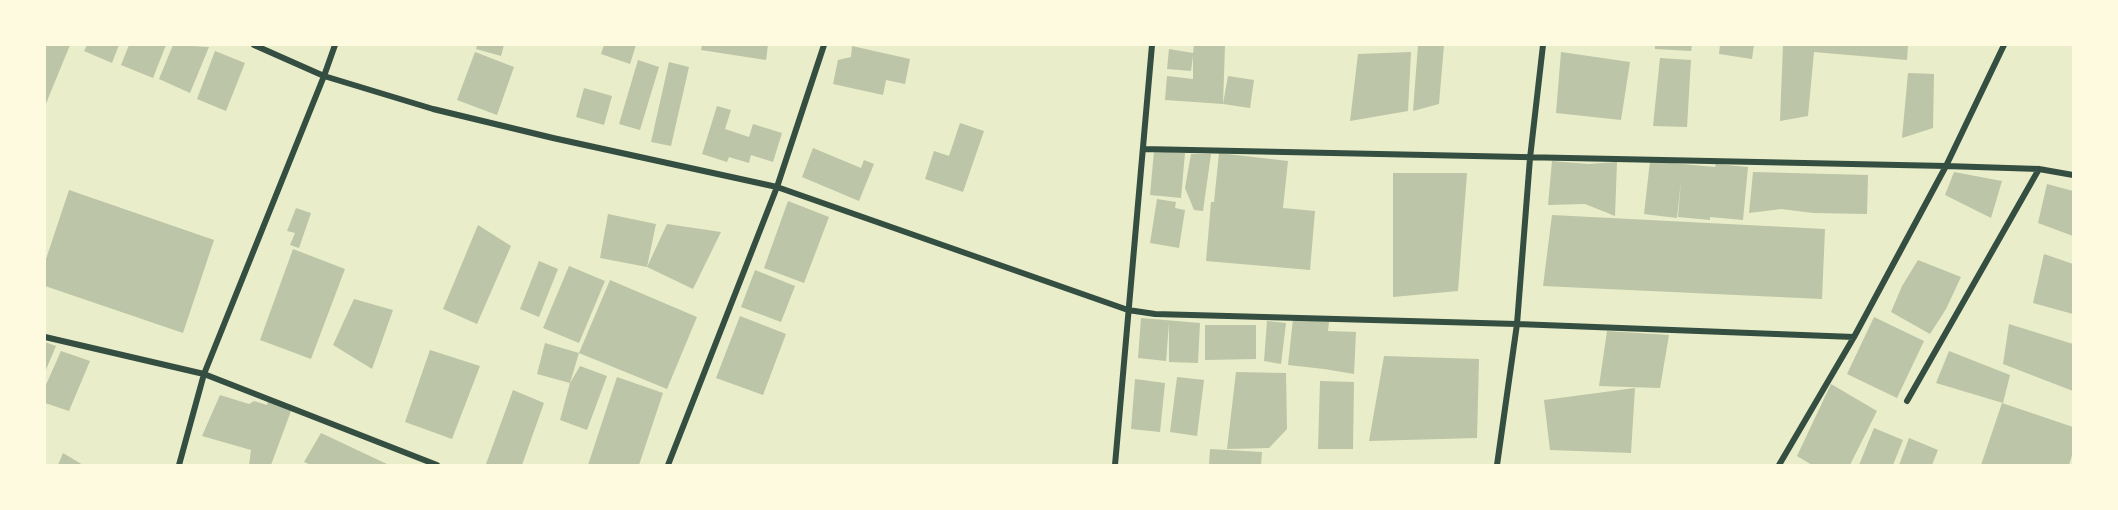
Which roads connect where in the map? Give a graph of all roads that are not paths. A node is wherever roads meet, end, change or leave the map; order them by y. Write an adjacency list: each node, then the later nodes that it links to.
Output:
1 (254, 45): 7 (street)
2 (335, 45): 7 (street)
3 (824, 45): 13 (street)
4 (1152, 45): 8 (street)
5 (1543, 45): 9 (street)
6 (2004, 45): 10 (street)
7 (324, 76): 13 (street); 18 (street)
8 (1143, 149): 9 (street); 14 (street)
9 (1530, 158): 10 (street); 15 (street)
10 (1947, 166): 11 (street); 17 (street)
11 (2039, 169): 12 (street); 19 (street)
12 (2073, 175)
13 (777, 187): 14 (street); 22 (street)
14 (1128, 310): 15 (street); 23 (street)
15 (1517, 324): 17 (street); 24 (street)
16 (45, 337): 18 (street)
17 (1854, 337): 25 (street)
18 (204, 375): 20 (street); 21 (street)
19 (1907, 401)
20 (178, 465)
21 (437, 465)
22 (668, 465)
23 (1114, 465)
24 (1497, 465)
25 (1779, 465)

